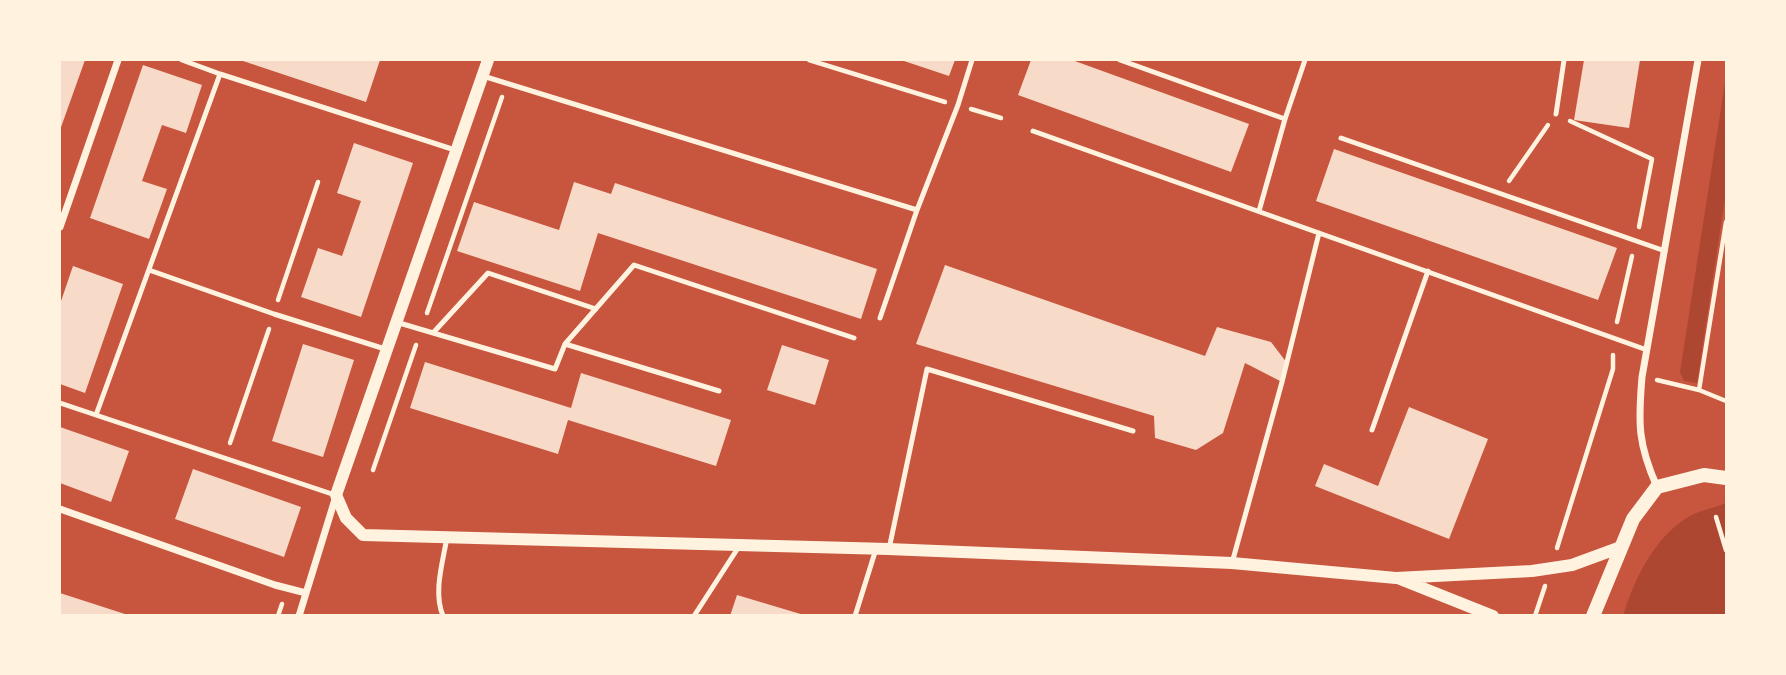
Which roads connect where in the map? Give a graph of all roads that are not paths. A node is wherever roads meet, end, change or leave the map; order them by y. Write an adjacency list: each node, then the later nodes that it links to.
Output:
1 (118, 60): 18 (street)
2 (182, 60): 9 (lane)
3 (488, 60): 10 (street)
4 (972, 60): 16 (lane)
5 (1121, 60): 12 (lane)
6 (1305, 60): 12 (lane)
7 (1564, 60): 11 (lane)
8 (1699, 60): 20 (street)
9 (220, 74): 15 (lane); 21 (lane)
10 (483, 76): 15 (street); 16 (lane)
11 (1556, 114)
12 (1285, 119): 17 (lane)
13 (1033, 131): 17 (lane)
14 (1341, 138): 20 (lane)
15 (456, 150): 25 (street)
16 (917, 210): 24 (lane)
17 (1259, 211): 19 (lane)
18 (60, 227)
19 (1319, 233): 22 (lane); 44 (lane)
20 (1665, 251): 30 (street)
21 (149, 270): 29 (lane); 33 (lane)
22 (1428, 271): 30 (lane); 34 (lane)
23 (596, 309): 26 (lane); 27 (lane); 28 (lane)
24 (880, 318)
25 (396, 322): 26 (lane); 29 (street)
26 (433, 333): 28 (lane)
27 (854, 338)
28 (565, 344): 31 (lane)
29 (386, 350): 38 (street)
30 (1647, 350): 37 (street)
31 (719, 391)
32 (60, 402): 33 (lane)
33 (96, 415): 38 (lane)
34 (1372, 430)
35 (1133, 431): 43 (lane)
36 (1727, 478): 37 (main road)
37 (1657, 487): 42 (main road)
38 (336, 495): 40 (street); 46 (street)
39 (60, 509): 46 (street)
40 (446, 537): 41 (street); 48 (lane)
41 (739, 546): 43 (street); 49 (lane)
42 (1621, 548): 45 (street); 52 (main road)
43 (883, 549): 44 (street); 50 (lane)
44 (1232, 563): 45 (street)
45 (1396, 578): 51 (street)
46 (306, 593): 47 (street)
47 (299, 615)
48 (443, 615)
49 (694, 615)
50 (855, 615)
51 (1493, 615)
52 (1592, 615)

